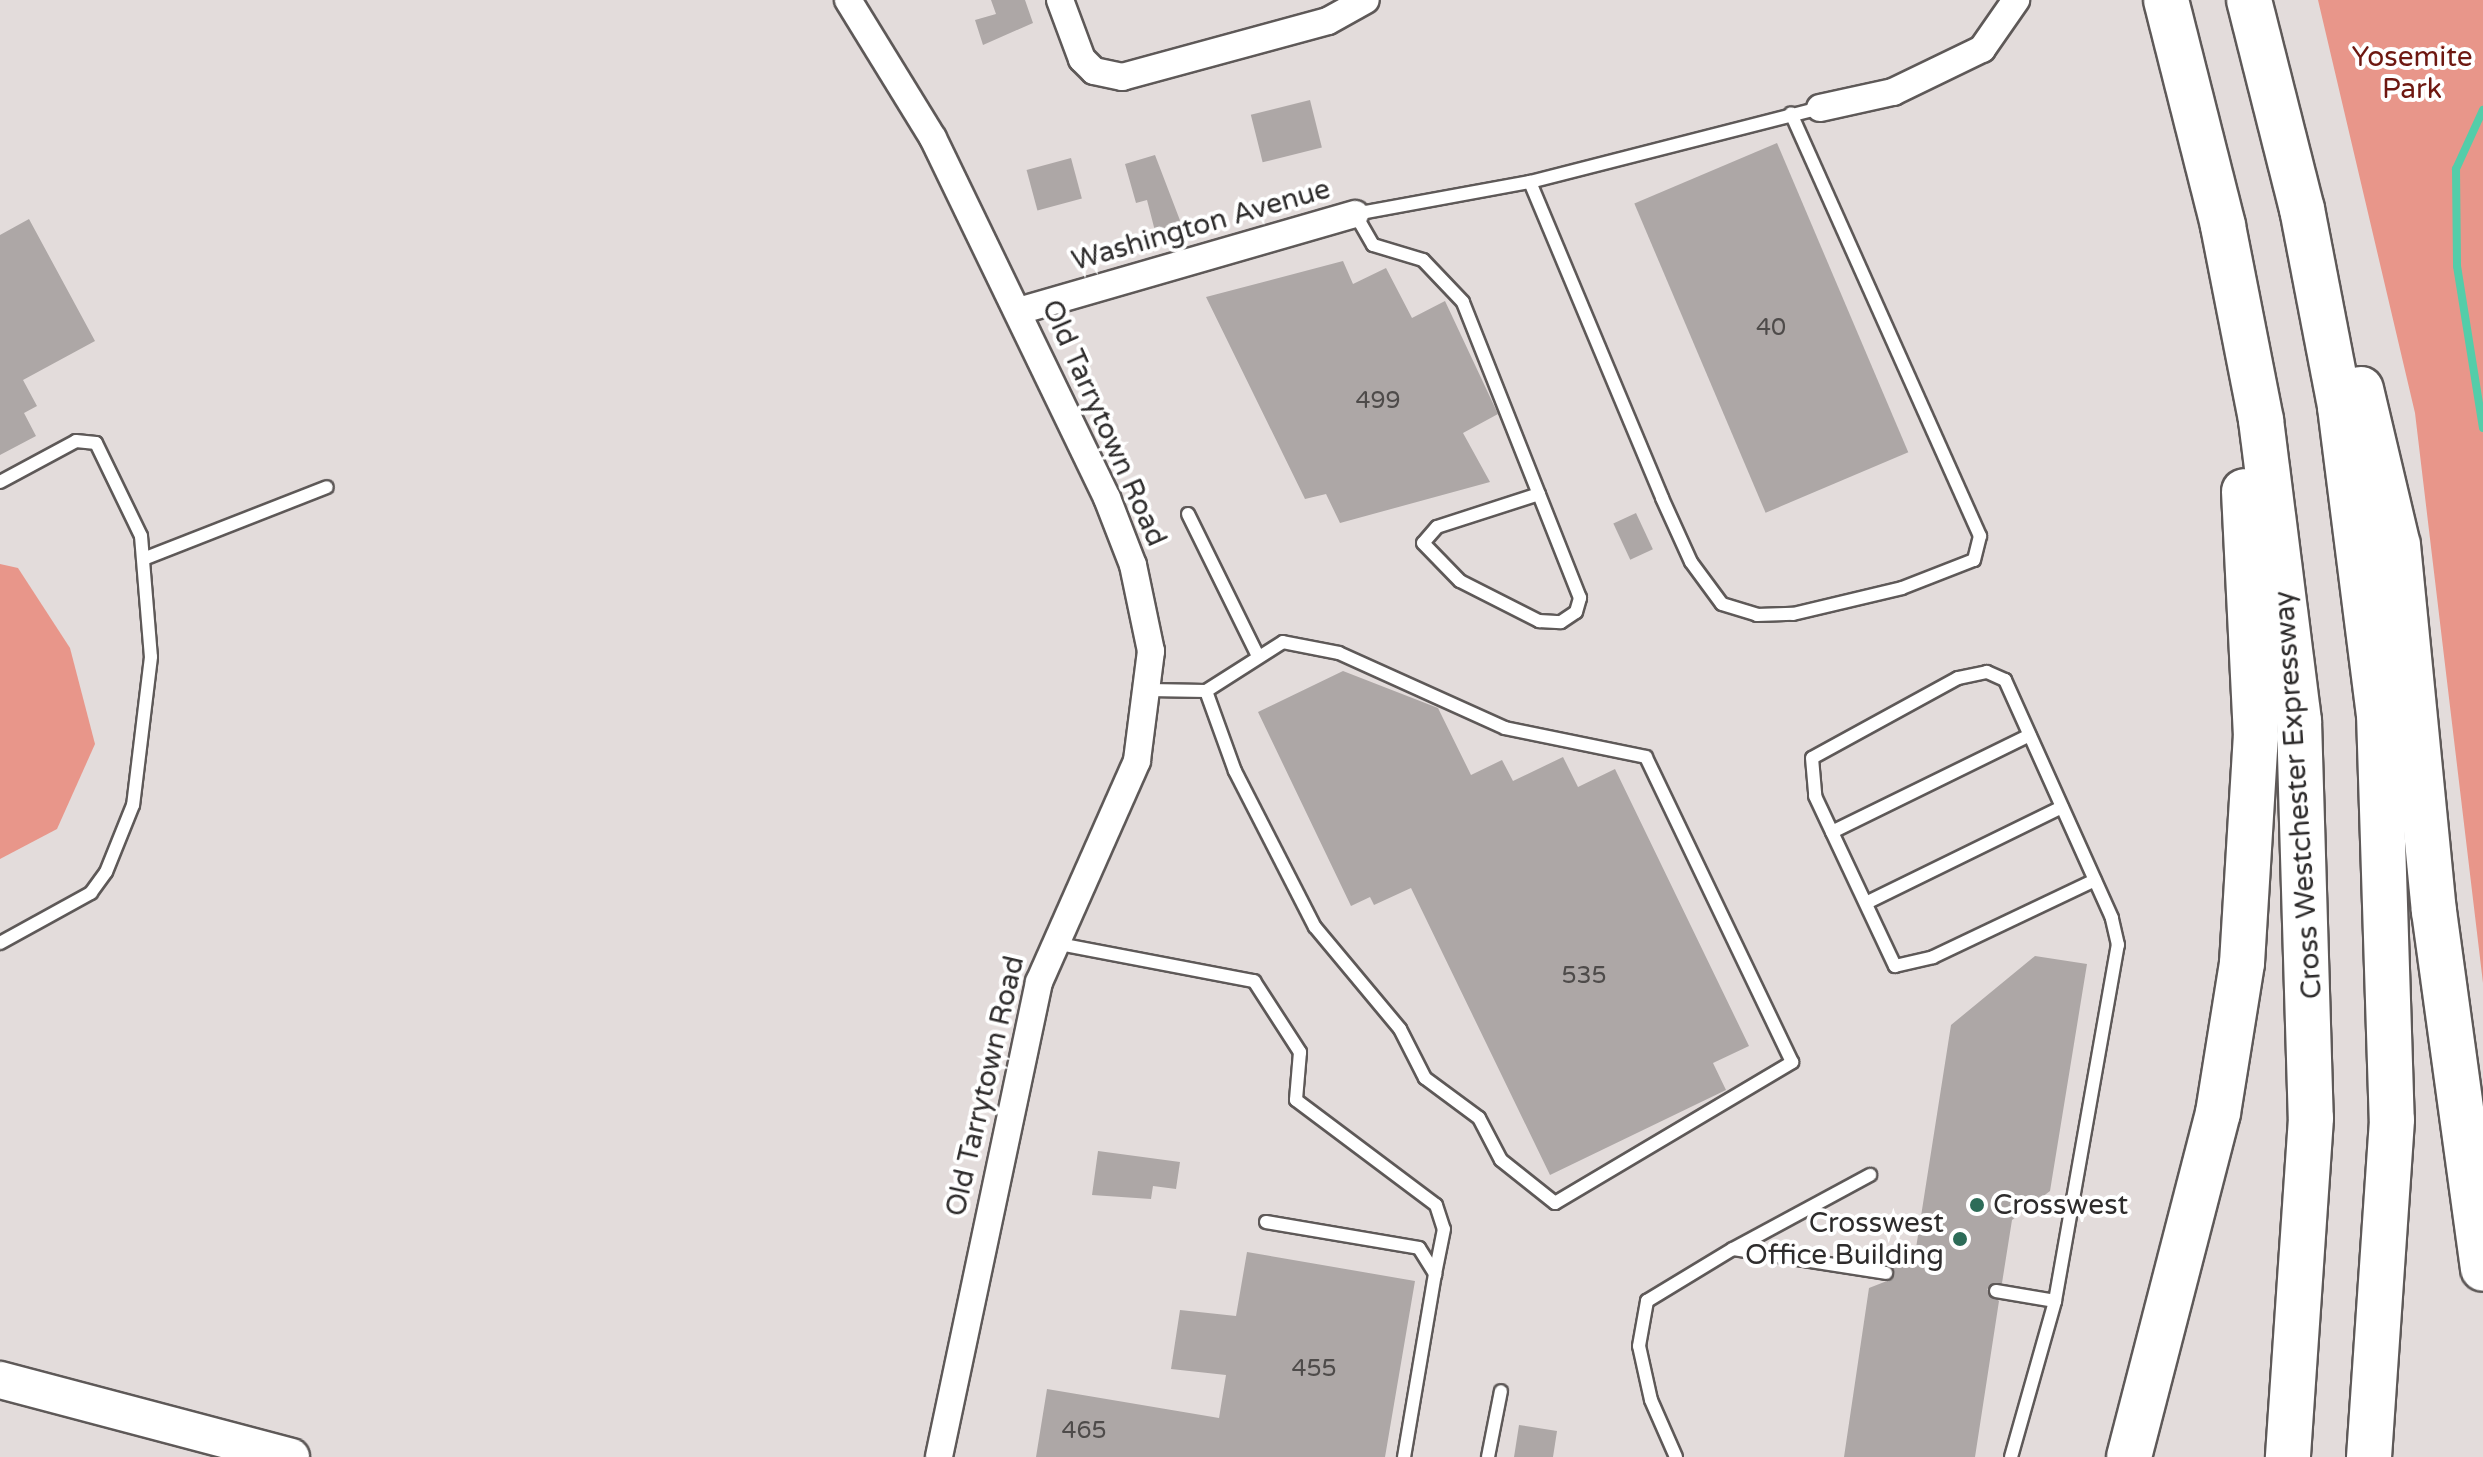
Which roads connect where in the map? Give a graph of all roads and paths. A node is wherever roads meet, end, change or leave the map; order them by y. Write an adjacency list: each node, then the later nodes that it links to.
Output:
1 (848, 0): 13 (street, Old Tarrytown Road)
2 (1060, 0): 3 (street)
3 (1366, 0)
4 (2016, 0): 7 (street)
5 (2166, 0): 12 (highway, Cross Westchester Expressway)
6 (2249, 0): 10 (highway)
7 (1820, 108): 8 (lane)
8 (1791, 113): 9 (lane); 9 (lane)
9 (1530, 182): 11 (lane)
10 (2302, 209): 32 (highway); 47 (highway)
11 (1355, 214): 13 (street, Washington Avenue); 16 (lane)
12 (2223, 226): 45 (highway); 46 (highway, Cross Westchester Expressway)
13 (1019, 311): 20 (street, Old Tarrytown Road)
14 (0, 482): 18 (lane)
15 (327, 487): 18 (lane)
16 (1539, 494): 16 (lane)
17 (1188, 514): 19 (lane)
18 (146, 558): 27 (lane)
19 (1257, 654): 21 (lane); 21 (lane)
20 (1149, 690): 21 (lane); 28 (street, Old Tarrytown Road)
21 (1206, 691)
22 (2030, 735): 23 (lane); 24 (lane); 24 (lane)
23 (2062, 807): 25 (lane); 26 (lane)
24 (1832, 832): 26 (lane)
25 (2095, 880): 26 (lane); 36 (lane)
26 (1866, 903)
27 (0, 943)
28 (1052, 943): 34 (lane); 40 (street, Old Tarrytown Road)
29 (1870, 1175): 31 (lane)
30 (1266, 1222): 34 (lane)
31 (1733, 1249): 33 (lane); 43 (lane)
32 (2483, 1269)
33 (1886, 1273)
34 (1435, 1274): 41 (lane)
35 (1996, 1291): 36 (lane)
36 (2055, 1301): 44 (lane)
37 (0, 1380): 39 (main road)
38 (1501, 1391): 42 (lane)
39 (291, 1457)
40 (939, 1457)
41 (1404, 1457)
42 (1488, 1457)
43 (1676, 1457)
44 (2011, 1457)
45 (2129, 1457)
46 (2288, 1457)
47 (2369, 1457)

